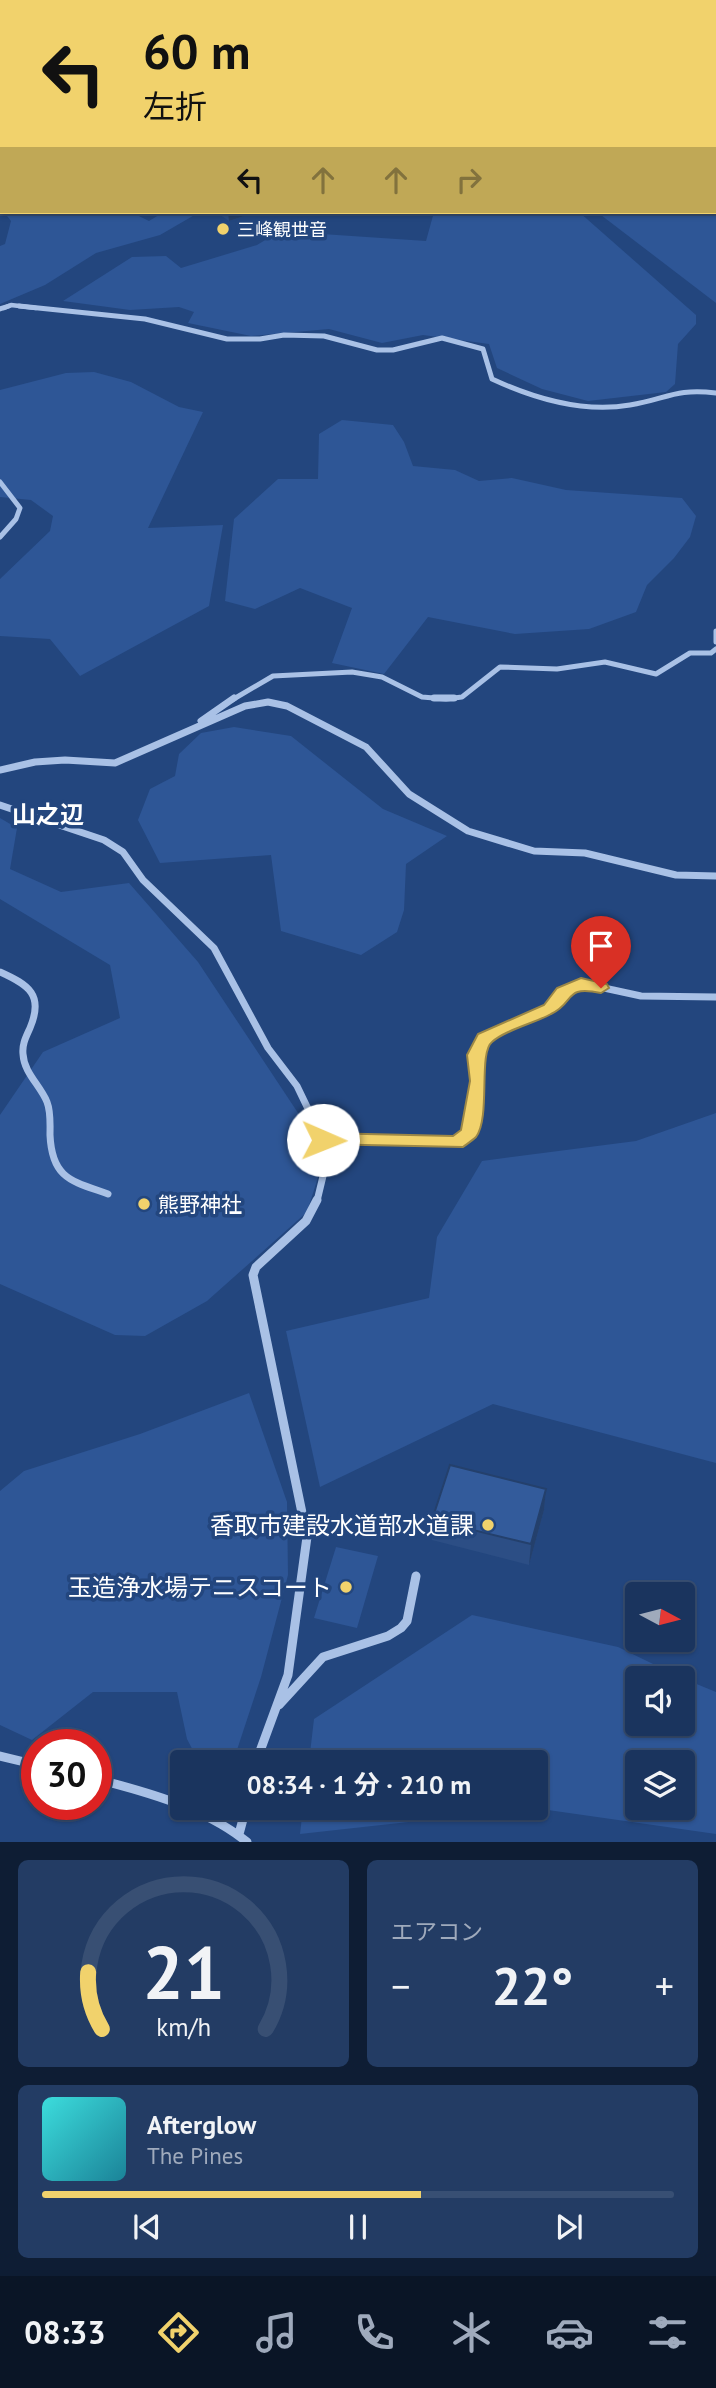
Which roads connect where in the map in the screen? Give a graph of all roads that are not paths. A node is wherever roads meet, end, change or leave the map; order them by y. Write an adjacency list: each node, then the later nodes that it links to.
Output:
1 (0, 309): 2 (street)
2 (716, 393)
3 (0, 482): 4 (street)
4 (0, 537)
5 (716, 631): 6 (street)
6 (716, 642)
7 (716, 649): 8 (street)
8 (193, 728): 9 (street); 11 (street)
9 (0, 770)
10 (0, 805): 14 (street)
11 (716, 876)
12 (0, 972): 15 (street)
13 (716, 998): 14 (street)
14 (323, 1140): 17 (street)
15 (108, 1194)
16 (416, 1576): 17 (street)
17 (276, 1708): 18 (street)
18 (260, 1750)
19 (0, 1756): 20 (street)
20 (21, 1761)
21 (112, 1782): 23 (street)
22 (245, 1820): 23 (street)
23 (243, 1838)

